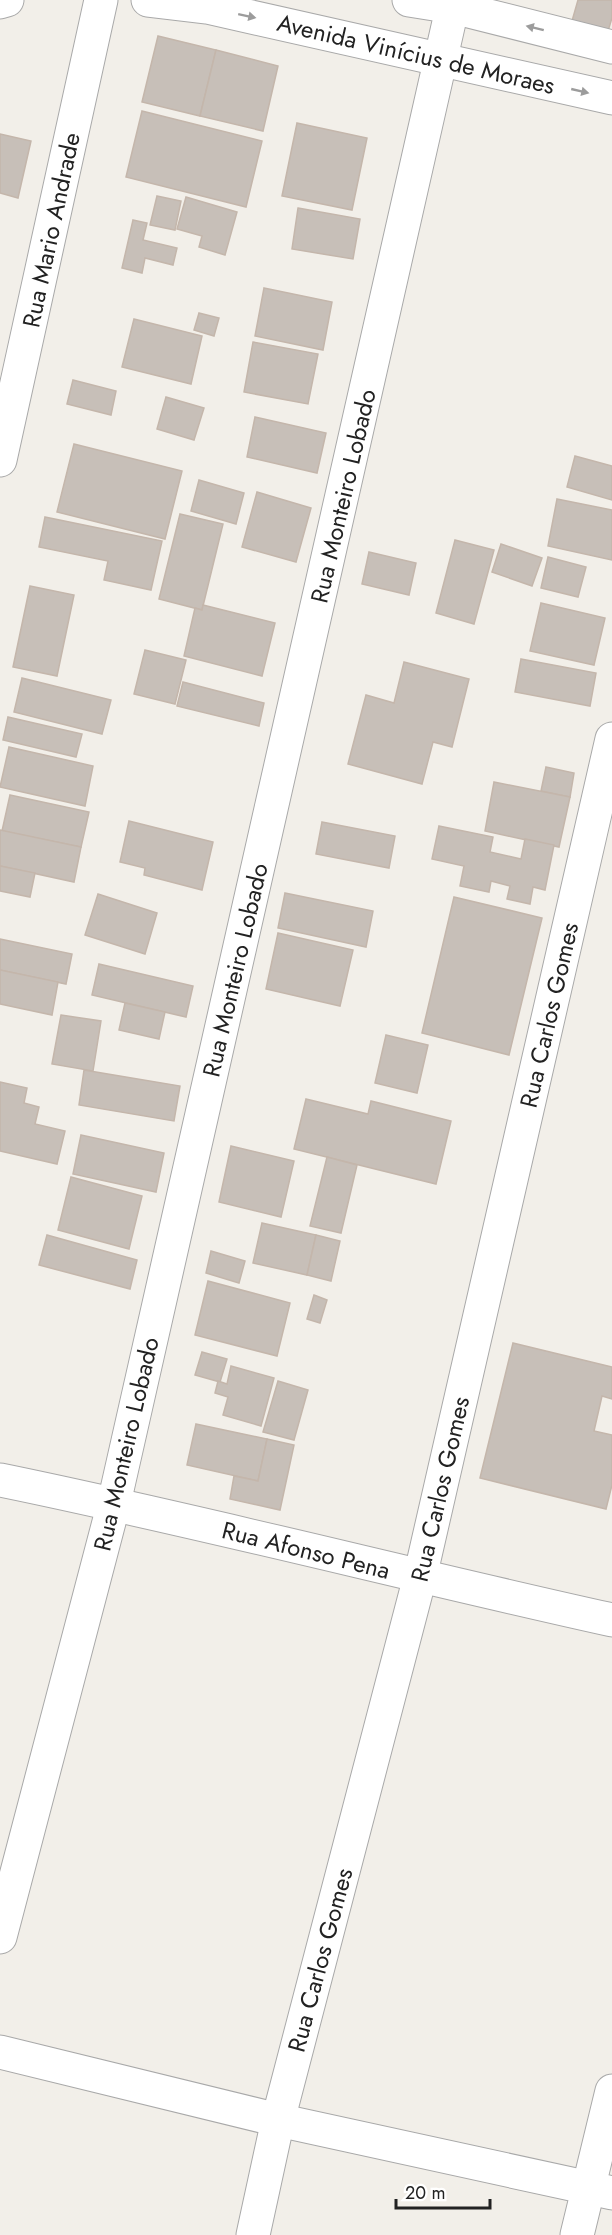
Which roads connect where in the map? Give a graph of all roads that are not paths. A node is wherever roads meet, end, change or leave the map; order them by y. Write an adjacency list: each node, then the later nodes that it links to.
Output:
1 (8, 0): 5 (street)
2 (101, 0): 10 (street, Rua Mario Andrade)
3 (148, 0): 8 (street, Avenida Vinícius de Moraes, one-way to 8)
4 (409, 0): 6 (street)
5 (0, 2)
6 (453, 4): 7 (street, one-way to 6); 8 (street, Rua Monteiro Lobado)
7 (612, 47)
8 (442, 59): 9 (street, Avenida Vinícius de Moraes, one-way to 9); 13 (street, Rua Monteiro Lobado)
9 (612, 98)
10 (0, 460)
11 (612, 739): 14 (street, Rua Carlos Gomes)
12 (0, 1480): 13 (street, Rua Afonso Pena)
13 (114, 1503): 14 (street, Rua Afonso Pena); 16 (street, Rua Monteiro Lobado)
14 (420, 1577): 15 (street, Rua Afonso Pena); 19 (street, Rua Carlos Gomes)
15 (612, 1620)
16 (0, 1937)
17 (0, 2052): 19 (street)
18 (612, 2091): 20 (street)
19 (278, 2120): 20 (street); 21 (street, Rua Carlos Gomes)
20 (600, 2190): 22 (street)
21 (253, 2235)
22 (577, 2235)

